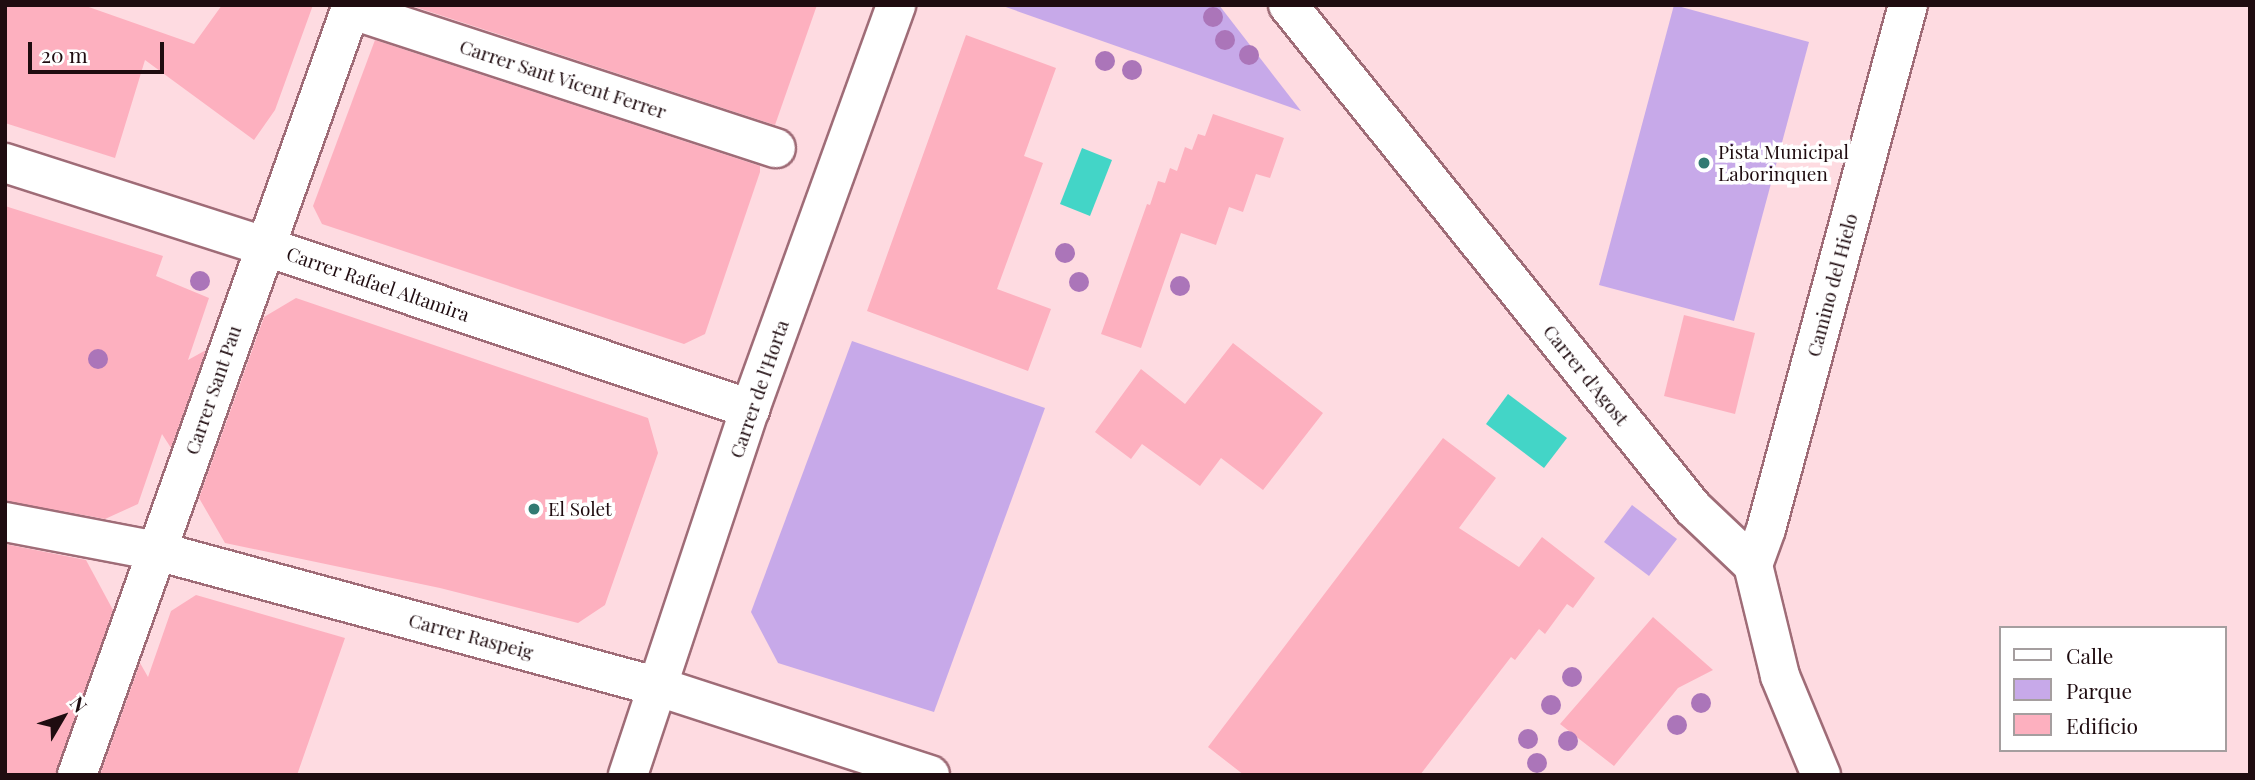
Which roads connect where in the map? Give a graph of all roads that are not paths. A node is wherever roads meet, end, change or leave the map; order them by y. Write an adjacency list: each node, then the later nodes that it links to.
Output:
1 (896, 5): 8 (street, Carrer de l'Horta)
2 (1288, 5): 11 (street, Carrer d'Agost)
3 (1908, 5): 11 (street, Camino del Hielo)
4 (351, 7): 5 (street, Carrer Sant Vicent Ferrer); 7 (street, Carrer Sant Pau)
5 (776, 148)
6 (5, 163): 7 (street, Carrer Rafael Altamira)
7 (264, 246): 8 (street, Carrer Rafael Altamira); 10 (street, Carrer Sant Pau)
8 (750, 410): 12 (street, Carrer de l'Horta)
9 (5, 522): 10 (street, Carrer Raspeig)
10 (157, 551): 12 (street, Carrer Raspeig); 14 (street, Carrer Sant Pau)
11 (1753, 565): 17 (street)
12 (659, 687): 13 (street, Carrer Raspeig); 15 (street, Carrer de l'Horta)
13 (850, 762): 16 (street, Carrer Raspeig)
14 (77, 775)
15 (628, 775)
16 (930, 775)
17 (1821, 775)

